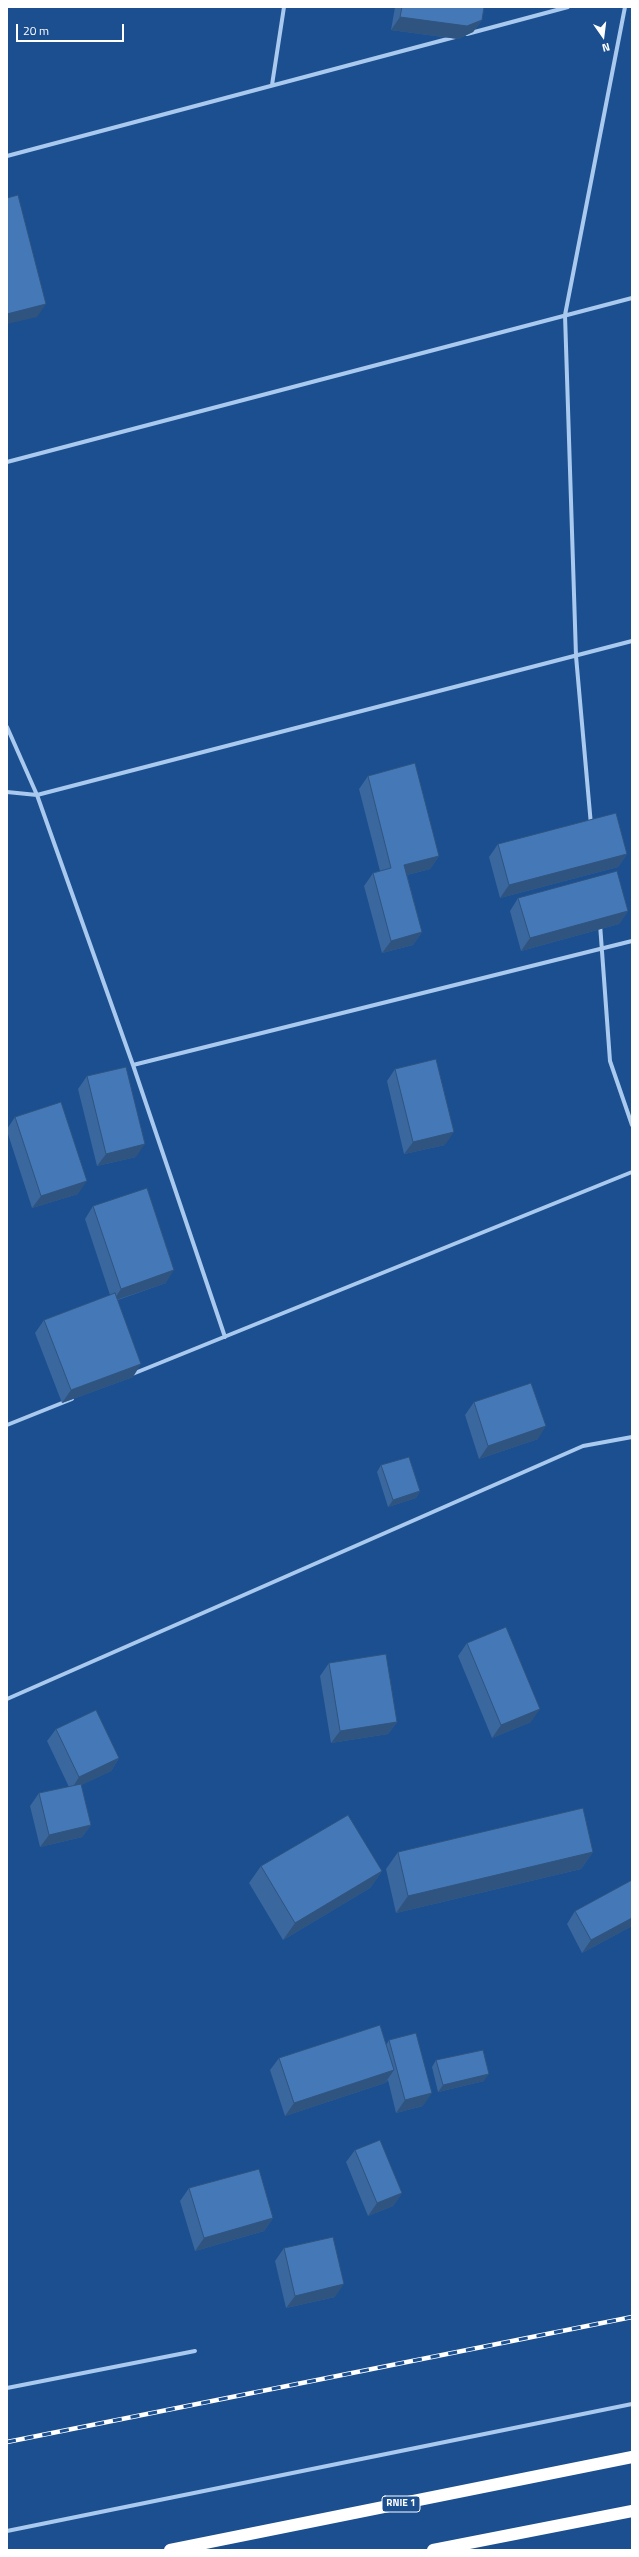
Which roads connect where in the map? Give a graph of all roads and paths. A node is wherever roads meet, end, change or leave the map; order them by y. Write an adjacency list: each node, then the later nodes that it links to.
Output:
1 (284, 7): 4 (street)
2 (568, 7): 4 (street)
3 (624, 7): 7 (street)
4 (272, 85): 5 (street)
5 (7, 156)
6 (632, 298): 7 (street)
7 (565, 315): 8 (street); 10 (street)
8 (7, 462)
9 (632, 641): 10 (street)
10 (576, 656): 13 (street); 14 (street)
11 (7, 727): 13 (street)
12 (7, 792): 13 (street)
13 (37, 794): 18 (street)
14 (592, 830)
15 (600, 917): 17 (street)
16 (632, 941): 17 (street)
17 (602, 948): 18 (street); 19 (street)
18 (134, 1066): 21 (street)
19 (632, 1125)
20 (632, 1172): 21 (street)
21 (224, 1337): 22 (street)
22 (123, 1378)
23 (80, 1396): 24 (street)
24 (7, 1425)
25 (632, 1437): 26 (street)
26 (7, 1699)
27 (195, 2351): 28 (street)
28 (7, 2388)
29 (632, 2404): 32 (street)
30 (632, 2457): 33 (highway, RNIE 1)
31 (632, 2510): 34 (highway)
32 (7, 2531)
33 (170, 2550)
34 (433, 2550)

